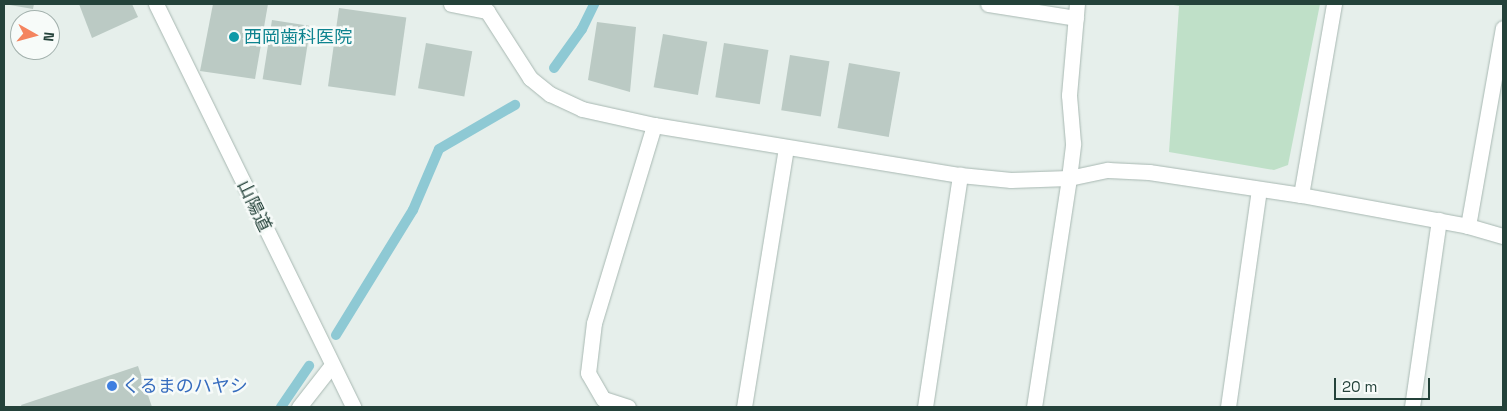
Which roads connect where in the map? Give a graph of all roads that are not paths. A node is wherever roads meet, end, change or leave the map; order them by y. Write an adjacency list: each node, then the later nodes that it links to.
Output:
1 (156, 4): 17 (street, 山陽道)
2 (451, 4): 5 (street)
3 (988, 4): 6 (street)
4 (1334, 4): 13 (street)
5 (488, 7): 8 (street)
6 (1076, 11): 11 (street)
7 (1503, 28): 15 (street)
8 (654, 125): 9 (street); 20 (street)
9 (786, 147): 10 (street); 21 (street)
10 (960, 175): 11 (street); 22 (street)
11 (1070, 178): 12 (street); 23 (street)
12 (1259, 190): 13 (street); 24 (street)
13 (1301, 195): 14 (street)
14 (1439, 220): 15 (street); 25 (street)
15 (1468, 226): 16 (street)
16 (1503, 236)
17 (331, 366): 18 (street); 19 (street, 山陽道)
18 (299, 407)
19 (354, 407)
20 (628, 407)
21 (744, 407)
22 (925, 407)
23 (1034, 407)
24 (1228, 407)
25 (1412, 407)

